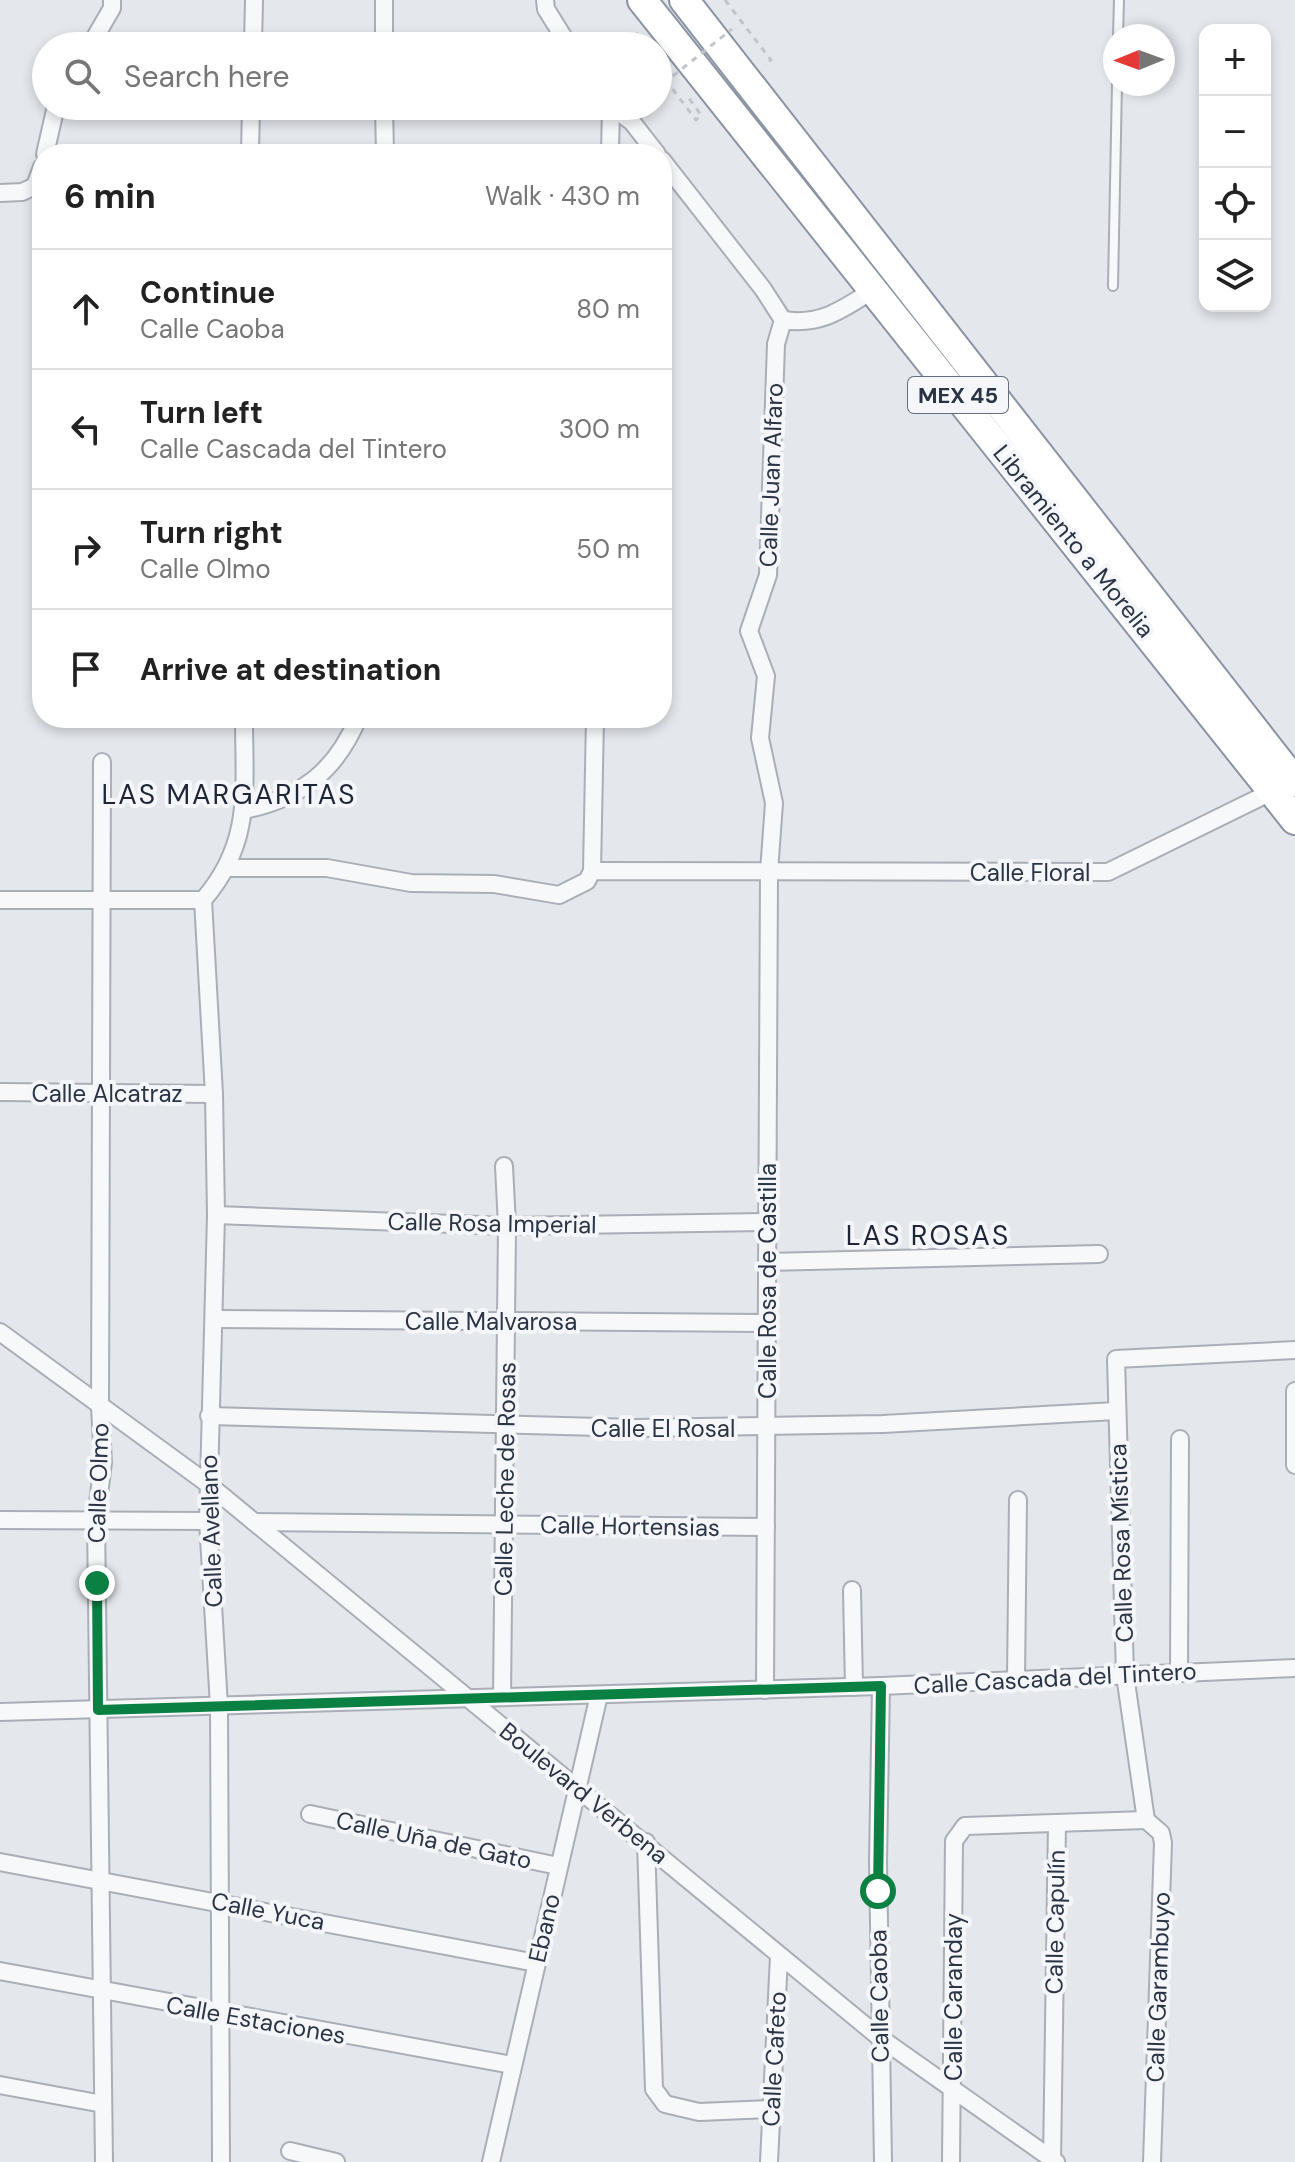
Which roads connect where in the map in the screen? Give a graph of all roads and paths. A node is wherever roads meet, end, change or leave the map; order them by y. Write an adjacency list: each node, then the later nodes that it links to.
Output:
1 (112, 0): 10 (street)
2 (254, 0): 11 (street)
3 (384, 0): 12 (street)
4 (545, 0): 13 (street)
5 (642, 0): 14 (highway, Libramiento a Morelia / MEX 45)
6 (684, 0): 40 (highway, Libramiento a Morelia / MEX 45)
7 (725, 0): 17 (path)
8 (1119, 0): 9 (lane)
9 (1118, 24)
10 (98, 32)
11 (253, 32)
12 (384, 32)
13 (560, 32)
14 (667, 32)
15 (672, 38): 34 (highway, Libramiento a Morelia / MEX 45)
16 (739, 39): 18 (path, bridge)
17 (754, 58)
18 (672, 88)
19 (1117, 96): 33 (lane)
20 (53, 120): 25 (street)
21 (251, 120): 26 (street)
22 (384, 120): 27 (street)
23 (611, 120): 28 (street)
24 (629, 120): 29 (street)
25 (47, 144)
26 (250, 144)
27 (385, 144)
28 (610, 144)
29 (649, 144)
30 (672, 173): 35 (street)
31 (32, 187): 32 (street)
32 (0, 193)
33 (1113, 286)
34 (873, 290): 35 (street); 40 (highway, Libramiento a Morelia / MEX 45)
35 (783, 320): 45 (street, Calle Juan Alfaro)
36 (244, 728): 41 (street)
37 (354, 728): 41 (street)
38 (595, 728): 44 (street)
39 (102, 762): 47 (street, Calle Olmo)
40 (1284, 786): 42 (highway, Libramiento a Morelia / MEX 45); 45 (street, Calle Floral)
41 (244, 810): 43 (street)
42 (1295, 820)
43 (228, 868): 44 (street); 48 (street)
44 (592, 871): 45 (street, Calle Floral)
45 (769, 872): 54 (street, Calle Rosa de Castilla)
46 (0, 900): 47 (street)
47 (102, 900): 48 (street); 50 (street, Calle Olmo)
48 (203, 900): 51 (street, Calle Avellano)
49 (0, 1092): 50 (street, Calle Alcatraz)
50 (102, 1093): 51 (street, Calle Alcatraz); 64 (street, Calle Olmo)
51 (214, 1094): 53 (street, Calle Avellano)
52 (504, 1166): 55 (street, Calle Leche de Rosas)
53 (216, 1215): 55 (street, Calle Rosa Imperial); 58 (street, Calle Avellano)
54 (767, 1222): 55 (street, Calle Rosa Imperial); 57 (street, Calle Rosa de Castilla)
55 (507, 1226): 59 (street, Calle Leche de Rosas)
56 (1099, 1254): 57 (street)
57 (767, 1262): 60 (street, Calle Rosa de Castilla)
58 (215, 1319): 59 (street, Calle Malvarosa); 66 (street, Calle Avellano)
59 (506, 1321): 60 (street, Calle Malvarosa); 67 (street, Calle Leche de Rosas)
60 (767, 1323): 68 (street, Calle Rosa de Castilla)
61 (0, 1332): 64 (street, Boulevard Verbena)
62 (1295, 1350): 65 (street, Calle Rosa Mística)
63 (1295, 1391): 70 (street)
64 (100, 1407): 71 (street, Boulevard Verbena); 74 (street, Calle Olmo)
65 (1116, 1411): 68 (street, Calle El Rosal); 82 (street, Calle Rosa Mística)
66 (209, 1416): 67 (street, Calle El Rosal); 71 (street, Calle Avellano)
67 (505, 1427): 68 (street, Calle El Rosal); 77 (street, Calle Leche de Rosas)
68 (766, 1427): 78 (street, Calle Rosa de Castilla)
69 (1180, 1439): 81 (street)
70 (1295, 1465)
71 (208, 1484): 75 (street, Calle Avellano); 76 (street, Boulevard Verbena)
72 (1018, 1500): 83 (street)
73 (0, 1520): 74 (street)
74 (96, 1520): 75 (street); 91 (street, Calle Olmo)
75 (208, 1521): 90 (street, Calle Avellano)
76 (254, 1522): 77 (street, Calle Hortensias); 89 (street, Boulevard Verbena)
77 (504, 1524): 78 (street, Calle Hortensias); 88 (street, Calle Leche de Rosas)
78 (766, 1527): 86 (street, Calle Rosa de Castilla)
79 (852, 1590): 85 (street)
80 (1295, 1668): 81 (street, Calle Cascada del Tintero)
81 (1179, 1673): 82 (street, Calle Cascada del Tintero)
82 (1125, 1675): 83 (street, Calle Cascada del Tintero); 95 (street)
83 (1016, 1680): 84 (street, Calle Cascada del Tintero)
84 (881, 1686): 85 (street, Calle Cascada del Tintero); 107 (street, Calle Caoba)
85 (854, 1687): 86 (street, Calle Cascada del Tintero)
86 (765, 1690): 87 (street, Calle Cascada del Tintero)
87 (599, 1695): 88 (street, Calle Cascada del Tintero); 93 (street, Ebano)
88 (502, 1697): 89 (street, Calle Cascada del Tintero)
89 (469, 1698): 90 (street, Calle Cascada del Tintero); 93 (street, Boulevard Verbena)
90 (219, 1706): 91 (street, Calle Cascada del Tintero); 101 (street, Calle Avellano)
91 (98, 1710): 92 (street, Calle Cascada del Tintero); 100 (street, Calle Olmo)
92 (0, 1712)
93 (576, 1786): 97 (street, Boulevard Verbena); 99 (street, Ebano)
94 (310, 1814): 99 (street, Calle Uña de Gato)
95 (1146, 1820): 96 (street, Calle Capulín); 122 (street, Calle Garambuyo)
96 (1057, 1823): 110 (street, Calle Caranday); 114 (street, Calle Capulín)
97 (646, 1842): 102 (street, Boulevard Verbena); 112 (street)
98 (0, 1862): 100 (street, Calle Yuca)
99 (558, 1866): 103 (street, Ebano)
100 (100, 1881): 101 (street, Calle Yuca); 105 (street, Calle Olmo)
101 (220, 1902): 103 (street, Calle Yuca); 106 (street, Calle Avellano)
102 (779, 1956): 107 (street, Boulevard Verbena); 112 (street, Calle Cafeto)
103 (536, 1963): 108 (street, Ebano)
104 (0, 1971): 105 (street, Calle Estaciones)
105 (102, 1992): 106 (street, Calle Estaciones); 111 (street, Calle Olmo)
106 (220, 2014): 108 (street, Calle Estaciones); 116 (street, Calle Avellano)
107 (879, 2037): 110 (street, Boulevard Verbena); 120 (street, Calle Caoba)
108 (512, 2065): 118 (street, Ebano)
109 (0, 2085): 111 (street)
110 (953, 2090): 114 (street, Boulevard Verbena); 121 (street, Calle Caranday)
111 (103, 2104): 115 (street, Calle Olmo)
112 (772, 2109): 119 (street, Calle Cafeto)
113 (290, 2151): 117 (street)
114 (1054, 2161)
115 (104, 2162)
116 (221, 2162)
117 (336, 2162)
118 (491, 2162)
119 (769, 2162)
120 (883, 2162)
121 (951, 2162)
122 (1152, 2162)

